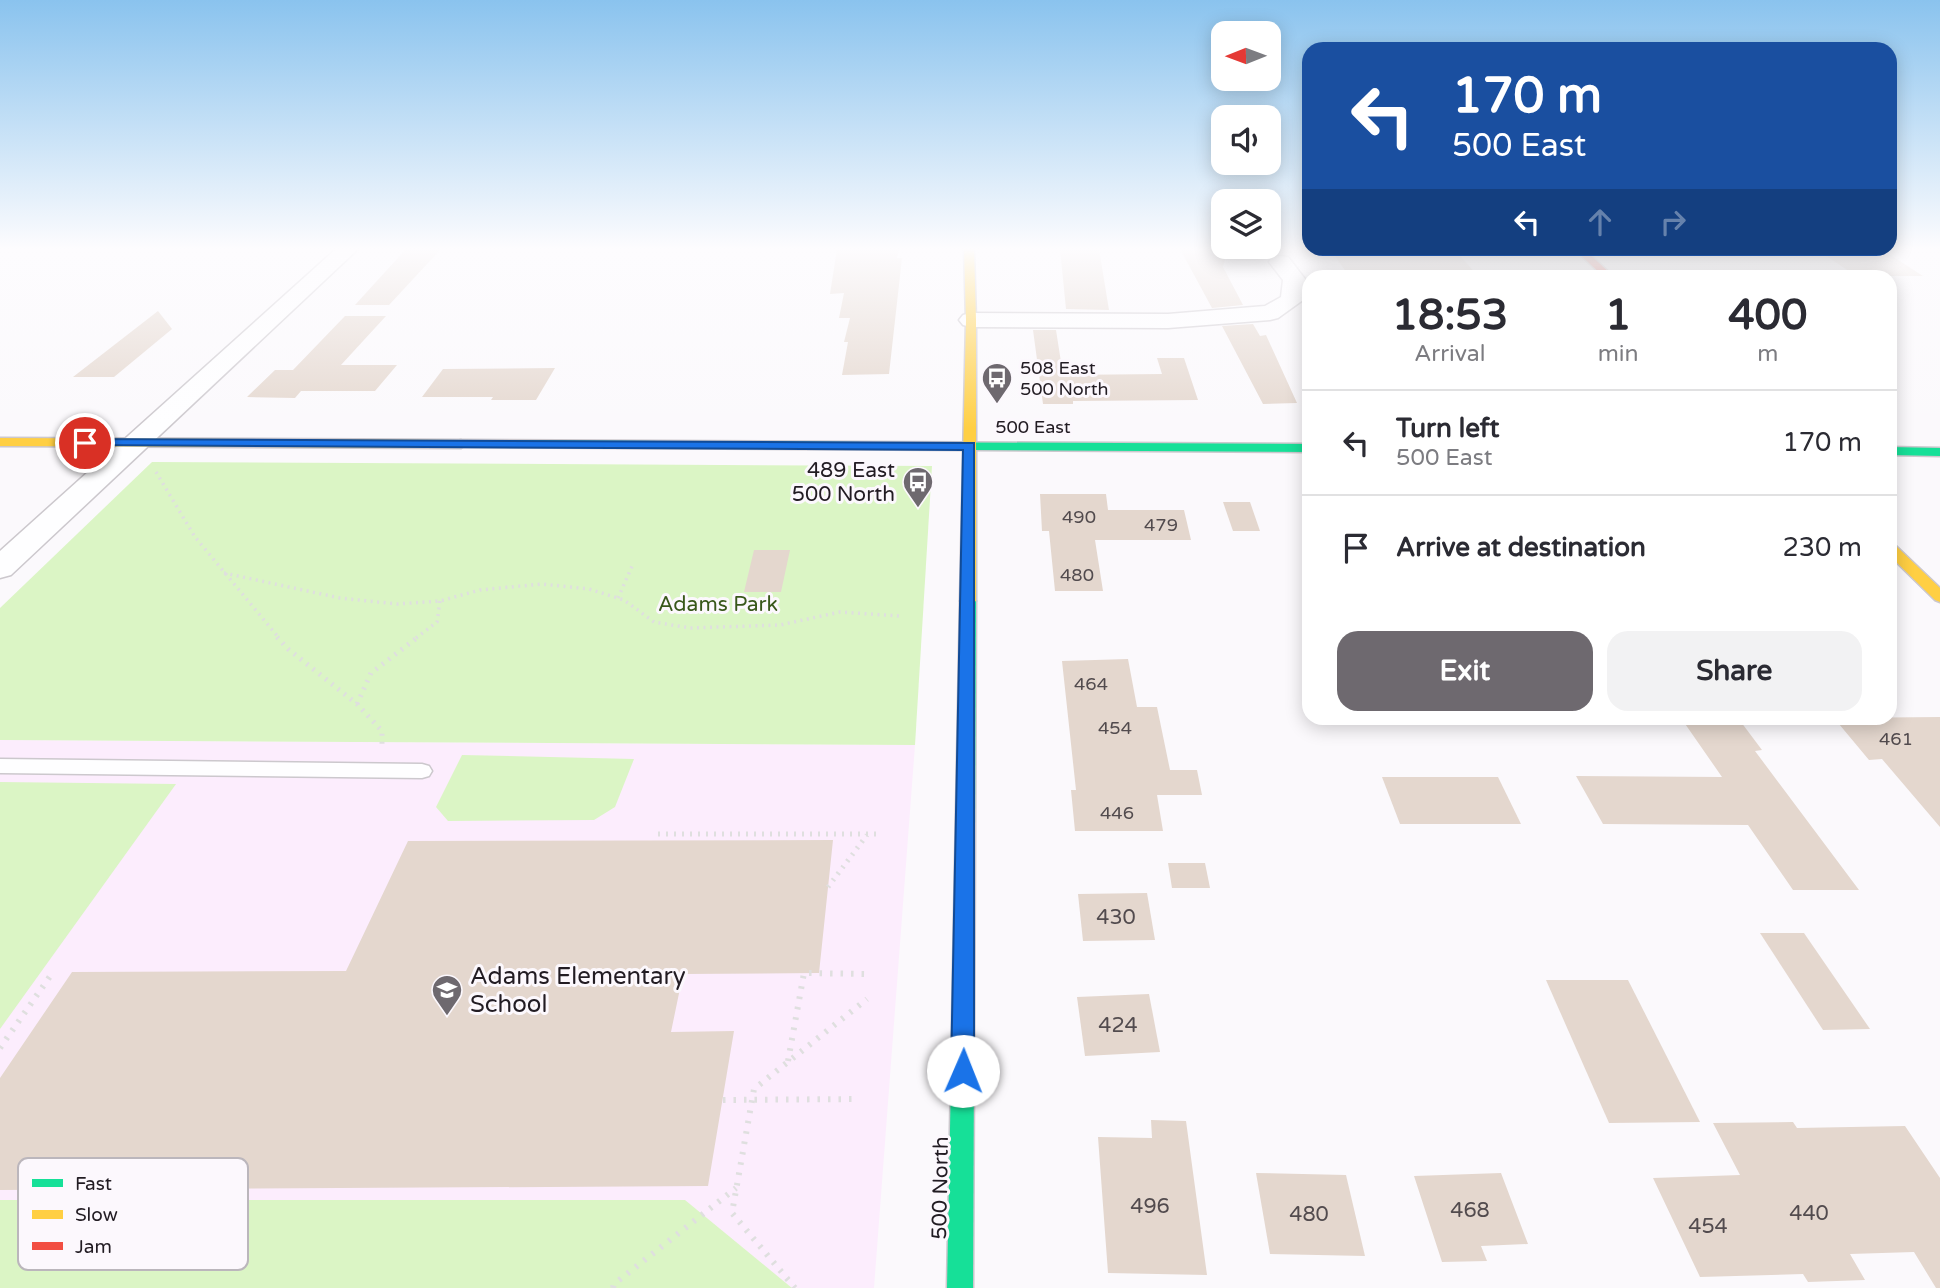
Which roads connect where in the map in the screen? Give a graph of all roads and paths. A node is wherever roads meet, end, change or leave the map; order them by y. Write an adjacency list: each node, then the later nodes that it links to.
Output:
1 (282, 309): 6 (street)
2 (971, 309): 4 (street, 500 North)
3 (1277, 309): 4 (street)
4 (971, 320): 7 (street, 500 North)
5 (0, 442): 6 (street, 500 East)
6 (136, 443): 7 (street, 500 East); 14 (street)
7 (970, 446): 8 (street, 500 East); 39 (street, 500 North)
8 (1302, 448)
9 (1897, 452): 10 (street)
10 (1940, 452)
11 (156, 472): 15 (path)
12 (1897, 555): 16 (street)
13 (633, 564): 17 (path)
14 (0, 568)
15 (224, 572): 18 (path); 20 (path)
16 (1940, 597)
17 (618, 598): 18 (path); 19 (path)
18 (440, 601): 20 (path)
19 (900, 615)
20 (357, 704): 22 (path)
21 (0, 766): 22 (lane)
22 (382, 771): 23 (lane)
23 (422, 771)
24 (658, 834): 25 (path)
25 (868, 834): 26 (path); 27 (path)
26 (881, 834)
27 (828, 887)
28 (53, 972): 31 (path)
29 (869, 974): 32 (path)
30 (867, 999): 32 (path)
31 (0, 1048)
32 (788, 1062): 33 (path)
33 (752, 1099): 34 (path); 35 (path); 36 (path)
34 (858, 1099)
35 (723, 1100)
36 (737, 1188): 37 (path); 38 (path)
37 (612, 1288)
38 (795, 1288)
39 (960, 1288)

